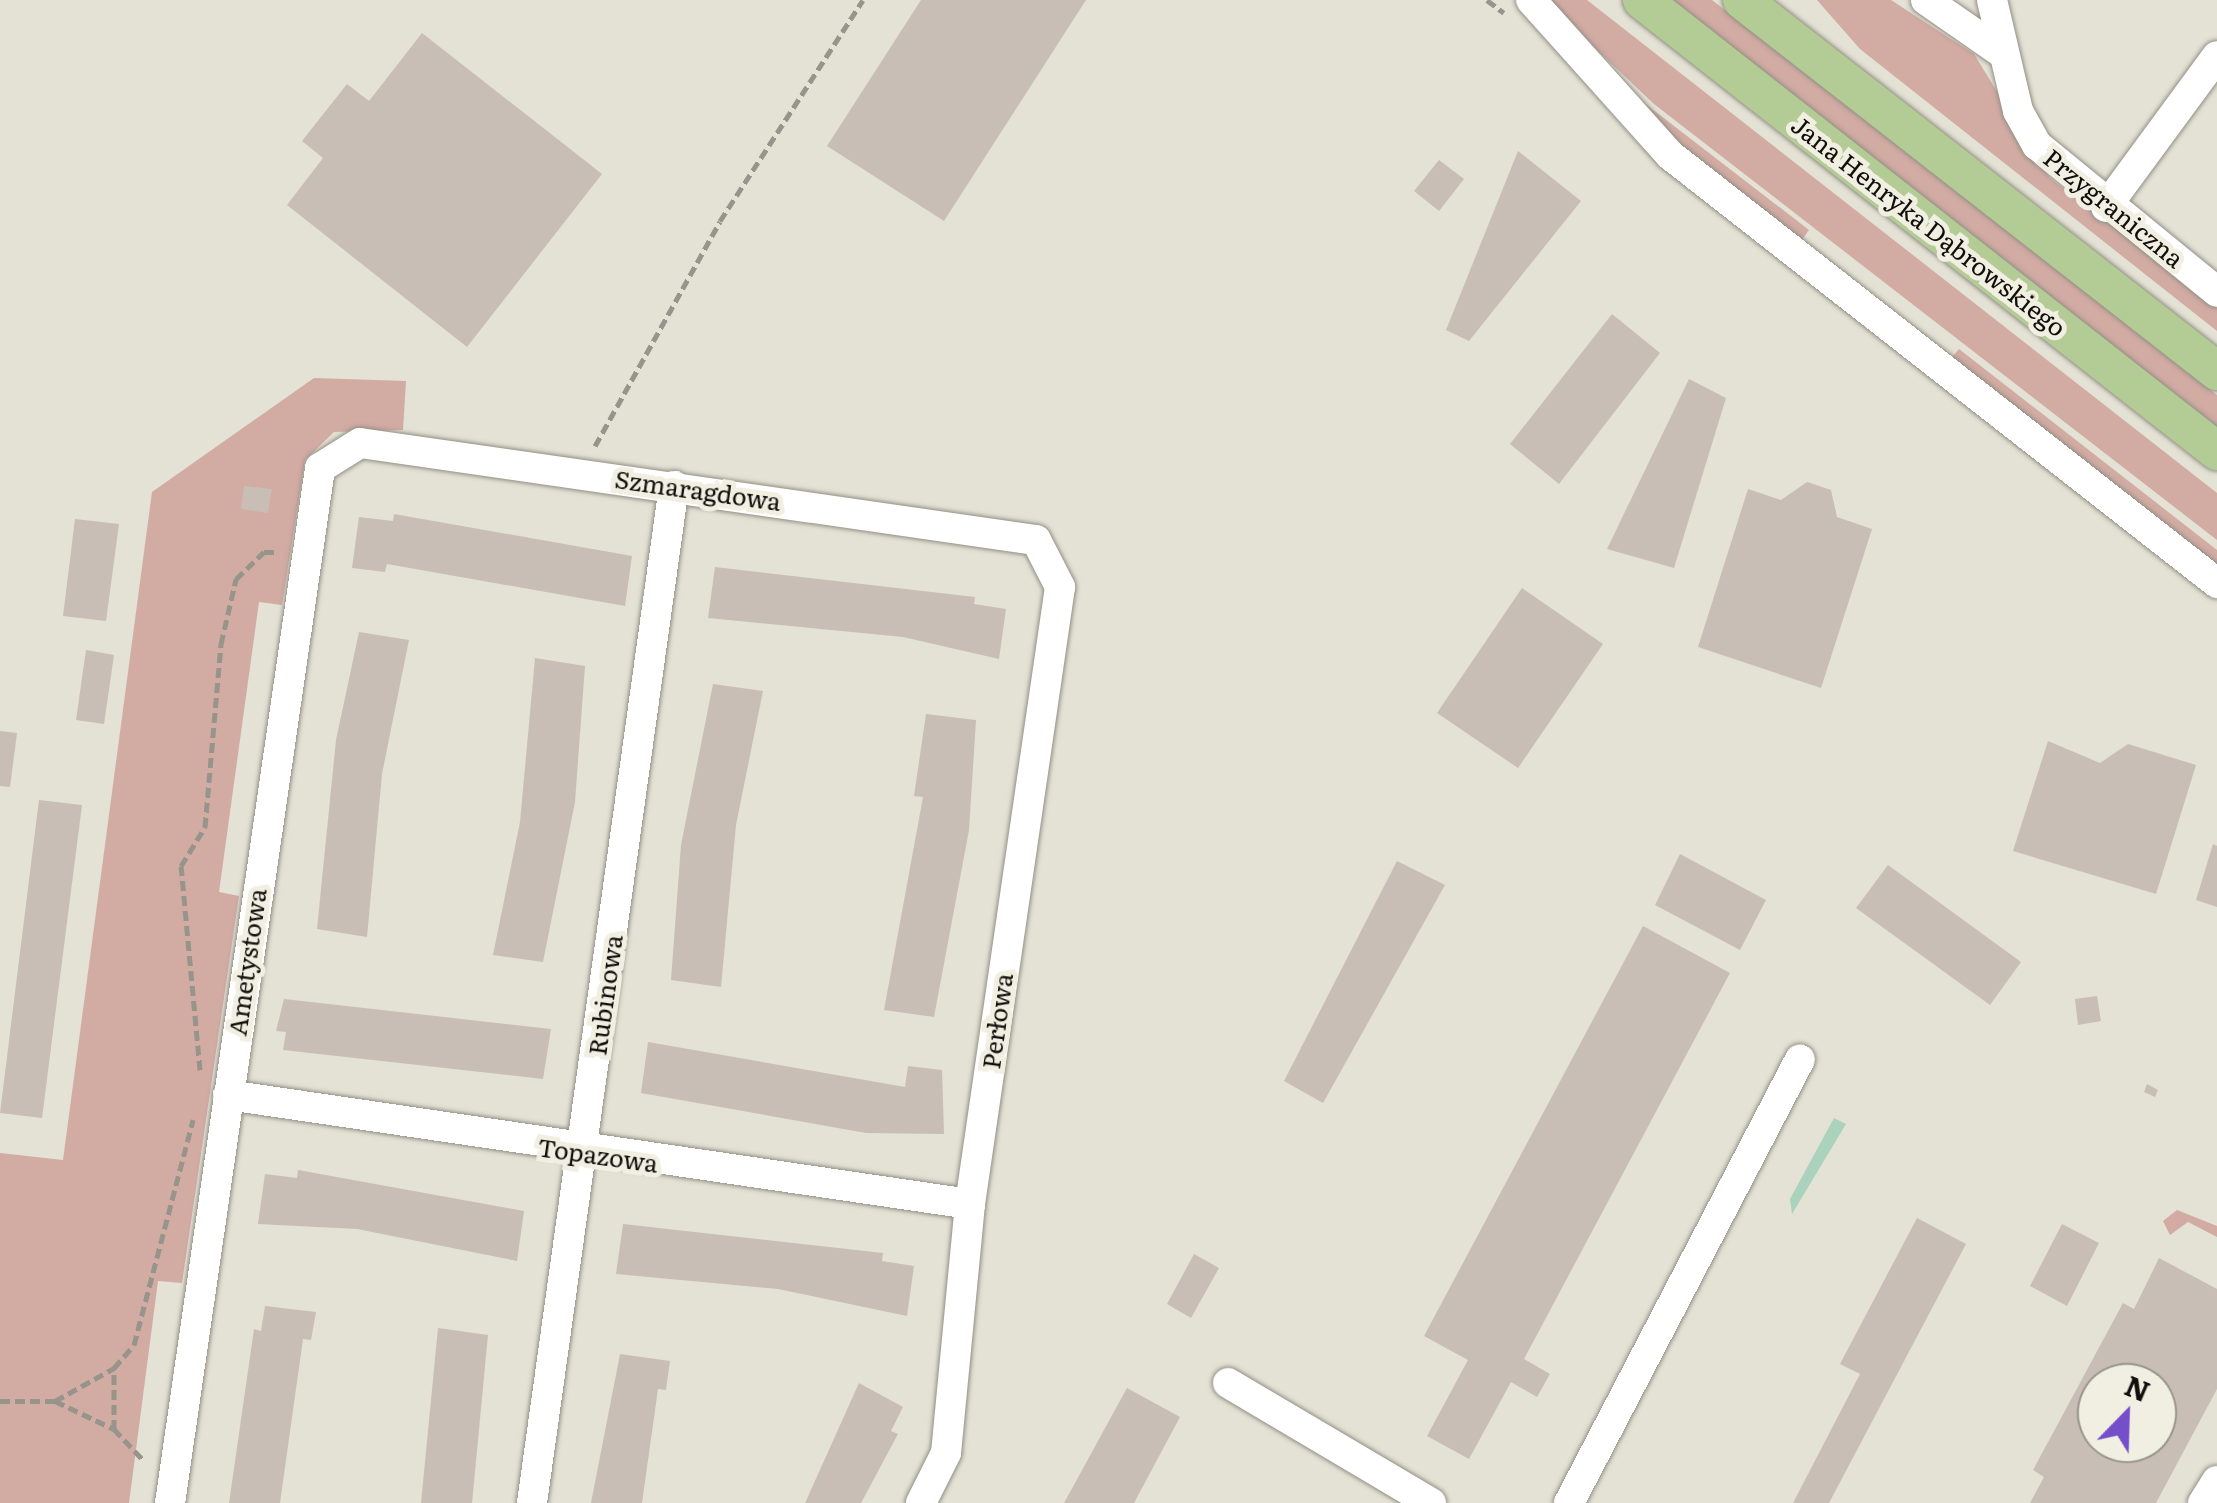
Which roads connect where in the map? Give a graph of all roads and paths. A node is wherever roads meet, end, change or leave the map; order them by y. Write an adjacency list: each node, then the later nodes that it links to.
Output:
1 (863, 0): 16 (path)
2 (1531, 0): 20 (street)
3 (1642, 0): 15 (main road, Jana Henryka Dąbrowskiego)
4 (1742, 0): 8 (main road)
5 (1790, 0): 8 (main road)
6 (1926, 0): 9 (street)
7 (1992, 0): 9 (street, Przygraniczna)
8 (1806, 50): 13 (main road)
9 (2002, 52): 11 (street, Przygraniczna)
10 (2217, 56): 11 (street)
11 (2106, 207): 12 (street, Przygraniczna)
12 (2217, 292)
13 (2217, 371)
14 (360, 443): 17 (street, Szmaragdowa); 19 (street, Ametystowa)
15 (2217, 451)
16 (601, 461)
17 (674, 486): 18 (street, Szmaragdowa); 24 (street, Rubinowa)
18 (1036, 540): 25 (street, Perłowa)
19 (308, 552): 22 (street, Ametystowa); 22 (path)
20 (2217, 583)
21 (1800, 1060): 37 (street)
22 (214, 1089): 24 (street, Topazowa); 31 (street, Ametystowa)
23 (197, 1099): 26 (path)
24 (584, 1154): 25 (street, Topazowa); 34 (street, Rubinowa)
25 (970, 1204): 35 (street, Perłowa)
26 (114, 1368): 29 (path); 30 (path)
27 (1228, 1383): 36 (street)
28 (0, 1401): 29 (path)
29 (55, 1401): 30 (path)
30 (114, 1429): 31 (path)
31 (175, 1469): 33 (street, Ametystowa)
32 (2217, 1481): 38 (street)
33 (170, 1503)
34 (532, 1503)
35 (921, 1503)
36 (1431, 1503)
37 (1569, 1503)
38 (2203, 1503)

